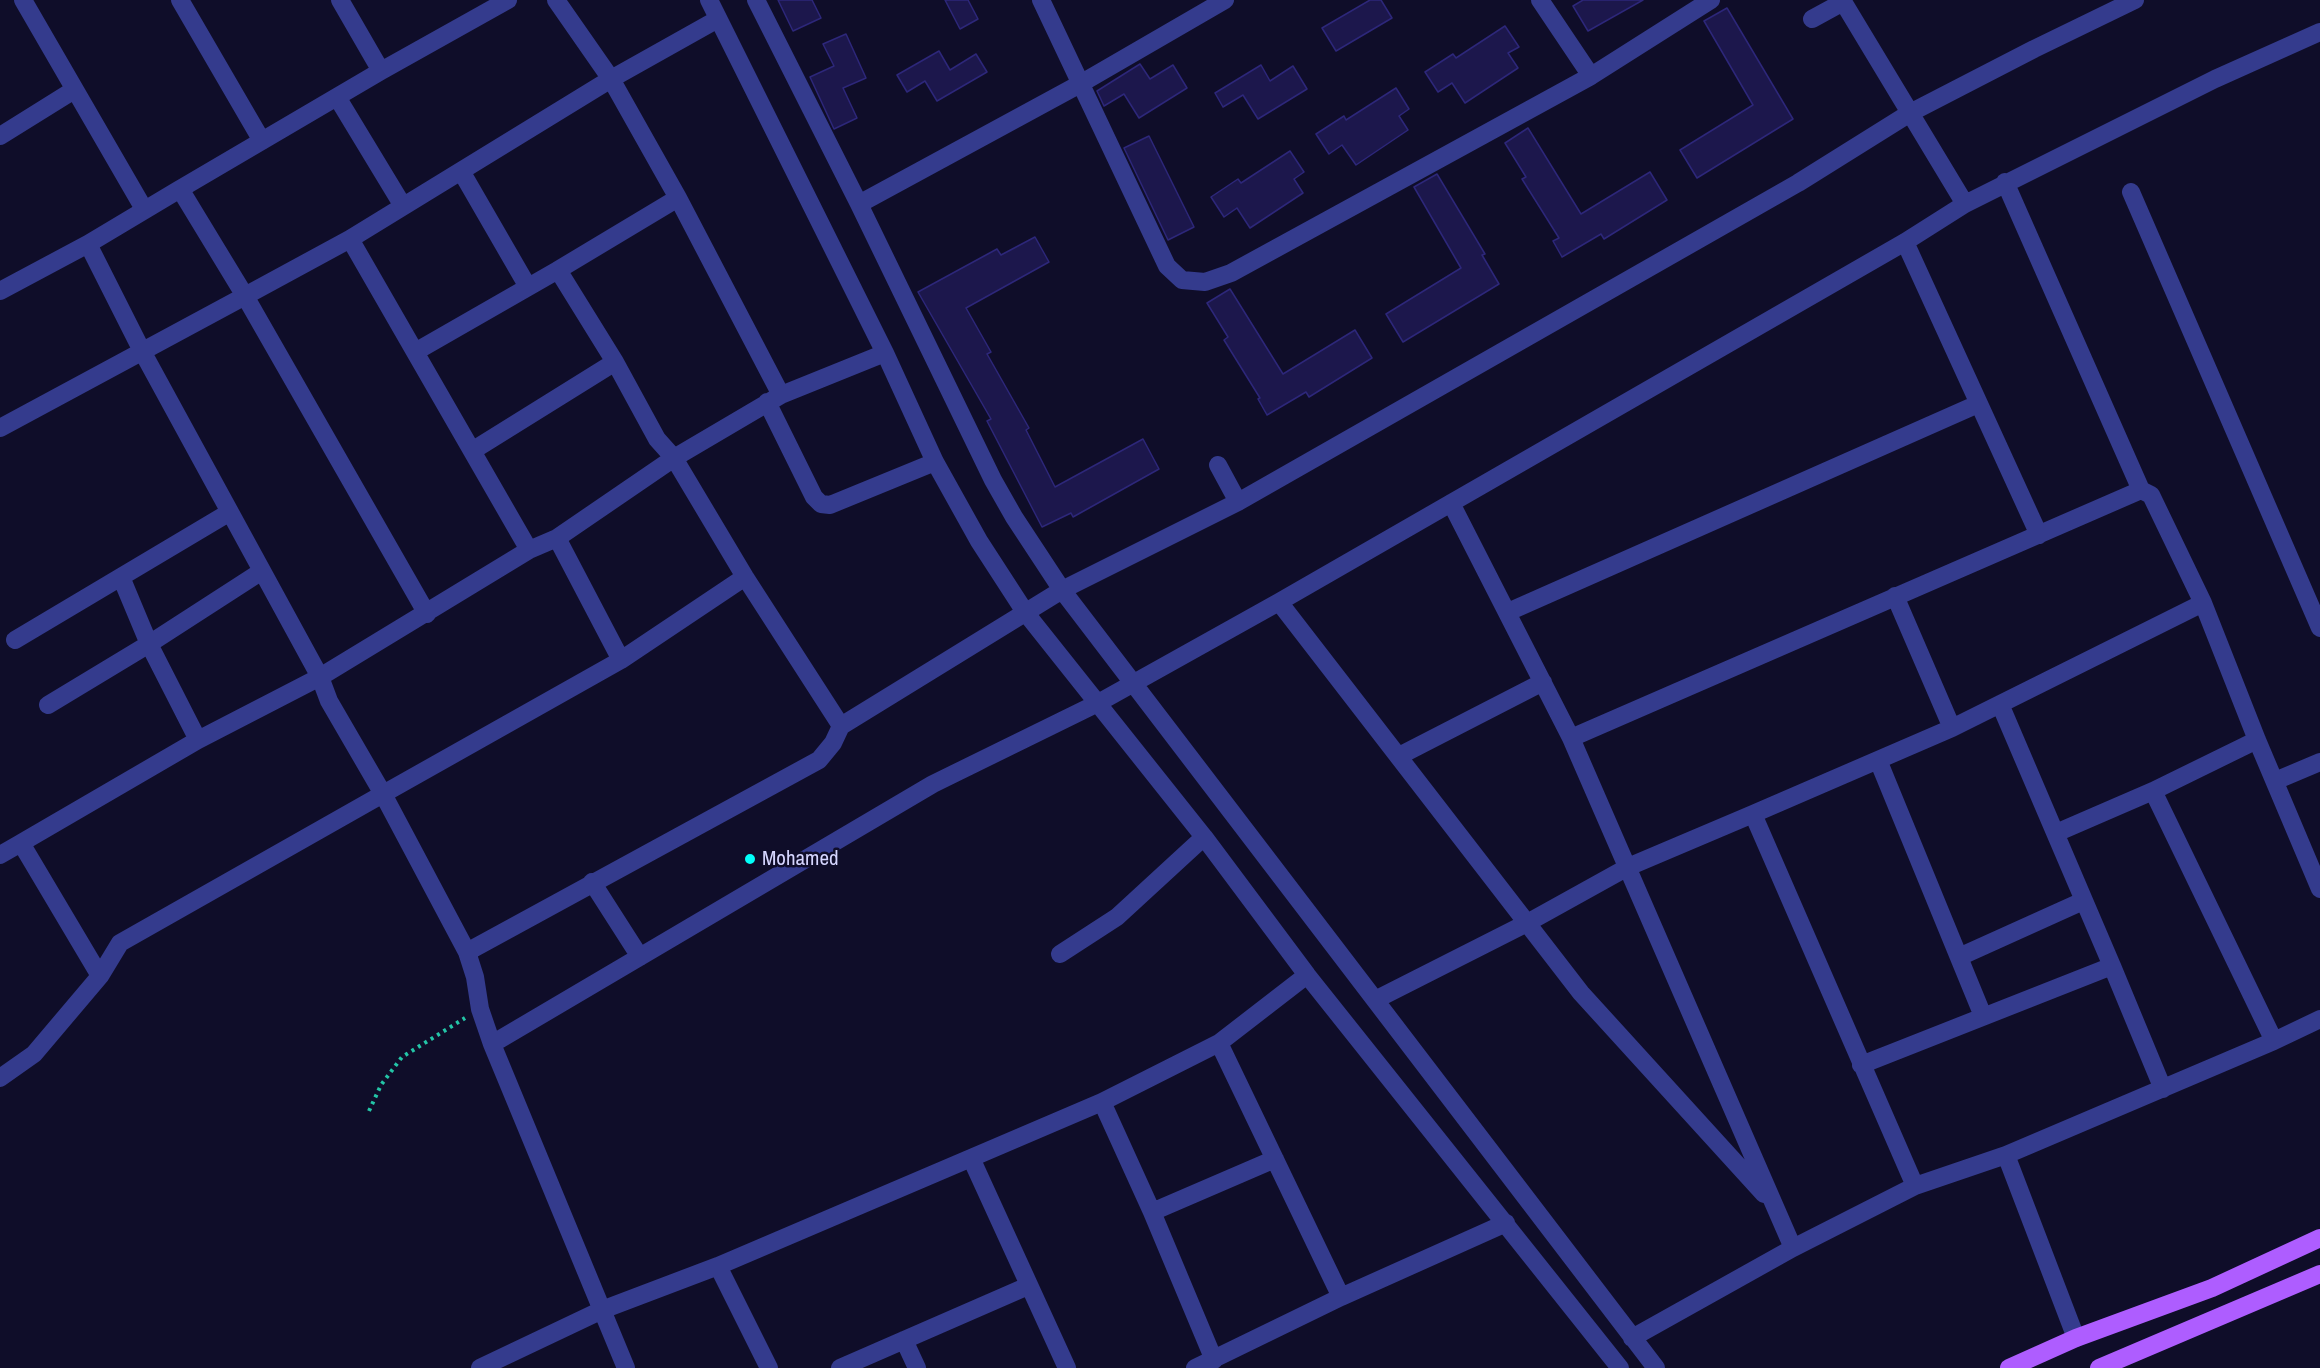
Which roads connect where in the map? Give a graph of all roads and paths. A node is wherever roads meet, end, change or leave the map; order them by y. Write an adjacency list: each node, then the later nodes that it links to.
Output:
1 (23, 0): 21 (street)
2 (180, 0): 25 (street)
3 (340, 0): 17 (street)
4 (508, 0): 17 (street)
5 (556, 0): 19 (street)
6 (709, 0): 14 (street)
7 (756, 0): 31 (street)
8 (1041, 0): 20 (street)
9 (1225, 0): 20 (street)
10 (1540, 0): 18 (street)
11 (1711, 0): 18 (street)
12 (2135, 0): 23 (street)
13 (1843, 1): 15 (street); 23 (street)
14 (718, 19): 19 (street); 44 (street)
15 (1812, 20)
16 (2320, 32): 27 (street)
17 (381, 71): 22 (street)
18 (1591, 76): 20 (street)
19 (611, 79): 26 (street); 30 (street)
20 (1080, 84): 31 (street)
21 (74, 90): 24 (street); 34 (street)
22 (337, 97): 25 (street); 33 (street)
23 (1910, 112): 32 (street); 54 (street)
24 (0, 136)
25 (262, 141): 28 (street)
26 (461, 171): 33 (street); 39 (street)
27 (2006, 182): 32 (street); 53 (street)
28 (180, 189): 34 (street); 41 (street)
29 (2131, 192): 70 (street)
30 (678, 198): 38 (street); 46 (street)
31 (859, 204): 63 (street)
32 (1965, 204): 36 (street)
33 (403, 207): 35 (street)
34 (144, 209): 37 (street)
35 (350, 239): 41 (street); 43 (street)
36 (1905, 242): 47 (street); 55 (street)
37 (88, 244): 40 (street); 42 (street)
38 (558, 270): 39 (street); 45 (street)
39 (528, 287): 43 (street)
40 (0, 291)
41 (245, 296): 42 (street); 69 (street)
42 (142, 351): 48 (street); 56 (street)
43 (415, 352): 49 (street)
44 (885, 353): 46 (street); 51 (street)
45 (615, 362): 49 (street); 50 (street)
46 (774, 398): 50 (street); 51 (street)
47 (1978, 404): 57 (street); 68 (street)
48 (0, 428)
49 (472, 451): 59 (street)
50 (674, 458): 58 (street); 62 (street)
51 (935, 462): 67 (street)
52 (1218, 465): 54 (street)
53 (2141, 490): 57 (street); 66 (street)
54 (1238, 502): 63 (street)
55 (1451, 503): 65 (street); 68 (street)
56 (230, 512): 60 (street); 61 (street)
57 (2039, 535): 64 (street)
58 (557, 538): 59 (street); 73 (street)
59 (529, 550): 69 (street)
60 (262, 571): 72 (street); 74 (street)
61 (121, 576): 71 (street); 72 (street)
62 (745, 577): 73 (street); 80 (street)
63 (1062, 590): 67 (street); 76 (street)
64 (1895, 596): 81 (street); 82 (street)
65 (1279, 602): 76 (street); 85 (street)
66 (2203, 603): 78 (street); 84 (street)
67 (1025, 612): 77 (street); 80 (street)
68 (1508, 612): 75 (street)
69 (427, 614): 74 (street)
70 (2320, 628)
71 (15, 640)
72 (149, 644): 79 (street); 83 (street)
73 (621, 660): 90 (street)
74 (320, 677): 83 (street); 90 (street)
75 (1543, 682): 82 (street); 85 (street)
76 (1132, 683): 77 (street); 108 (street)
77 (1098, 703): 93 (street); 103 (street)
78 (2000, 704): 81 (street); 92 (street)
79 (48, 705)
80 (841, 726): 97 (street)
81 (1952, 728): 86 (street)
82 (1571, 738): 96 (street)
83 (198, 740): 94 (street)
84 (2257, 740): 88 (street); 89 (street)
85 (1399, 756): 100 (street)
86 (1878, 760): 91 (street); 104 (street)
87 (2320, 762): 88 (street)
88 (2275, 781): 98 (street)
89 (2153, 791): 92 (street); 112 (street)
90 (383, 794): 101 (street); 107 (street)
91 (1753, 814): 96 (street); 115 (street)
92 (2056, 833): 99 (street)
93 (1204, 837): 102 (street); 106 (street)
94 (21, 843): 95 (street); 107 (street)
95 (0, 855)
96 (1628, 867): 100 (street); 124 (street)
97 (592, 882): 101 (street); 103 (street)
98 (2320, 888)
99 (2083, 901): 104 (street); 105 (street)
100 (1527, 923): 108 (street); 124 (street)
101 (467, 951): 109 (street)
102 (1060, 954)
103 (640, 957): 114 (street)
104 (1959, 957): 110 (street)
105 (2112, 966): 110 (street); 117 (street)
106 (1308, 975): 113 (street); 126 (street)
107 (100, 976): 116 (street)
108 (1375, 1000): 134 (street)
109 (480, 1009): 114 (street); 119 (path)
110 (1983, 1016): 115 (street)
111 (2320, 1019): 112 (street)
112 (2274, 1041): 117 (street)
113 (1219, 1043): 118 (street); 122 (street)
114 (492, 1044): 133 (street)
115 (1861, 1065): 123 (street)
116 (0, 1078)
117 (2163, 1089): 120 (street)
118 (1102, 1102): 121 (street); 125 (street)
119 (369, 1111)
120 (2006, 1155): 123 (street); 135 (street)
121 (971, 1158): 129 (street); 131 (street)
122 (1275, 1159): 125 (street); 132 (street)
123 (1915, 1186): 128 (street)
124 (1773, 1204): 128 (street)
125 (1152, 1212): 137 (street)
126 (1506, 1223): 132 (street); 145 (street)
127 (2320, 1238): 135 (main road)
128 (1793, 1248): 134 (street)
129 (718, 1266): 133 (street); 140 (street)
130 (2320, 1274): 148 (main road)
131 (1028, 1286): 136 (street); 143 (street)
132 (1341, 1297): 137 (street)
133 (602, 1310): 138 (street); 139 (street)
134 (1632, 1338): 146 (street)
135 (2076, 1338): 147 (main road)
136 (904, 1340): 141 (street); 142 (street)
137 (1214, 1360): 144 (street)
138 (480, 1368)
139 (626, 1368)
140 (769, 1368)
141 (840, 1368)
142 (917, 1368)
143 (1067, 1368)
144 (1195, 1368)
145 (1620, 1368)
146 (1656, 1368)
147 (2009, 1368)
148 (2099, 1368)

